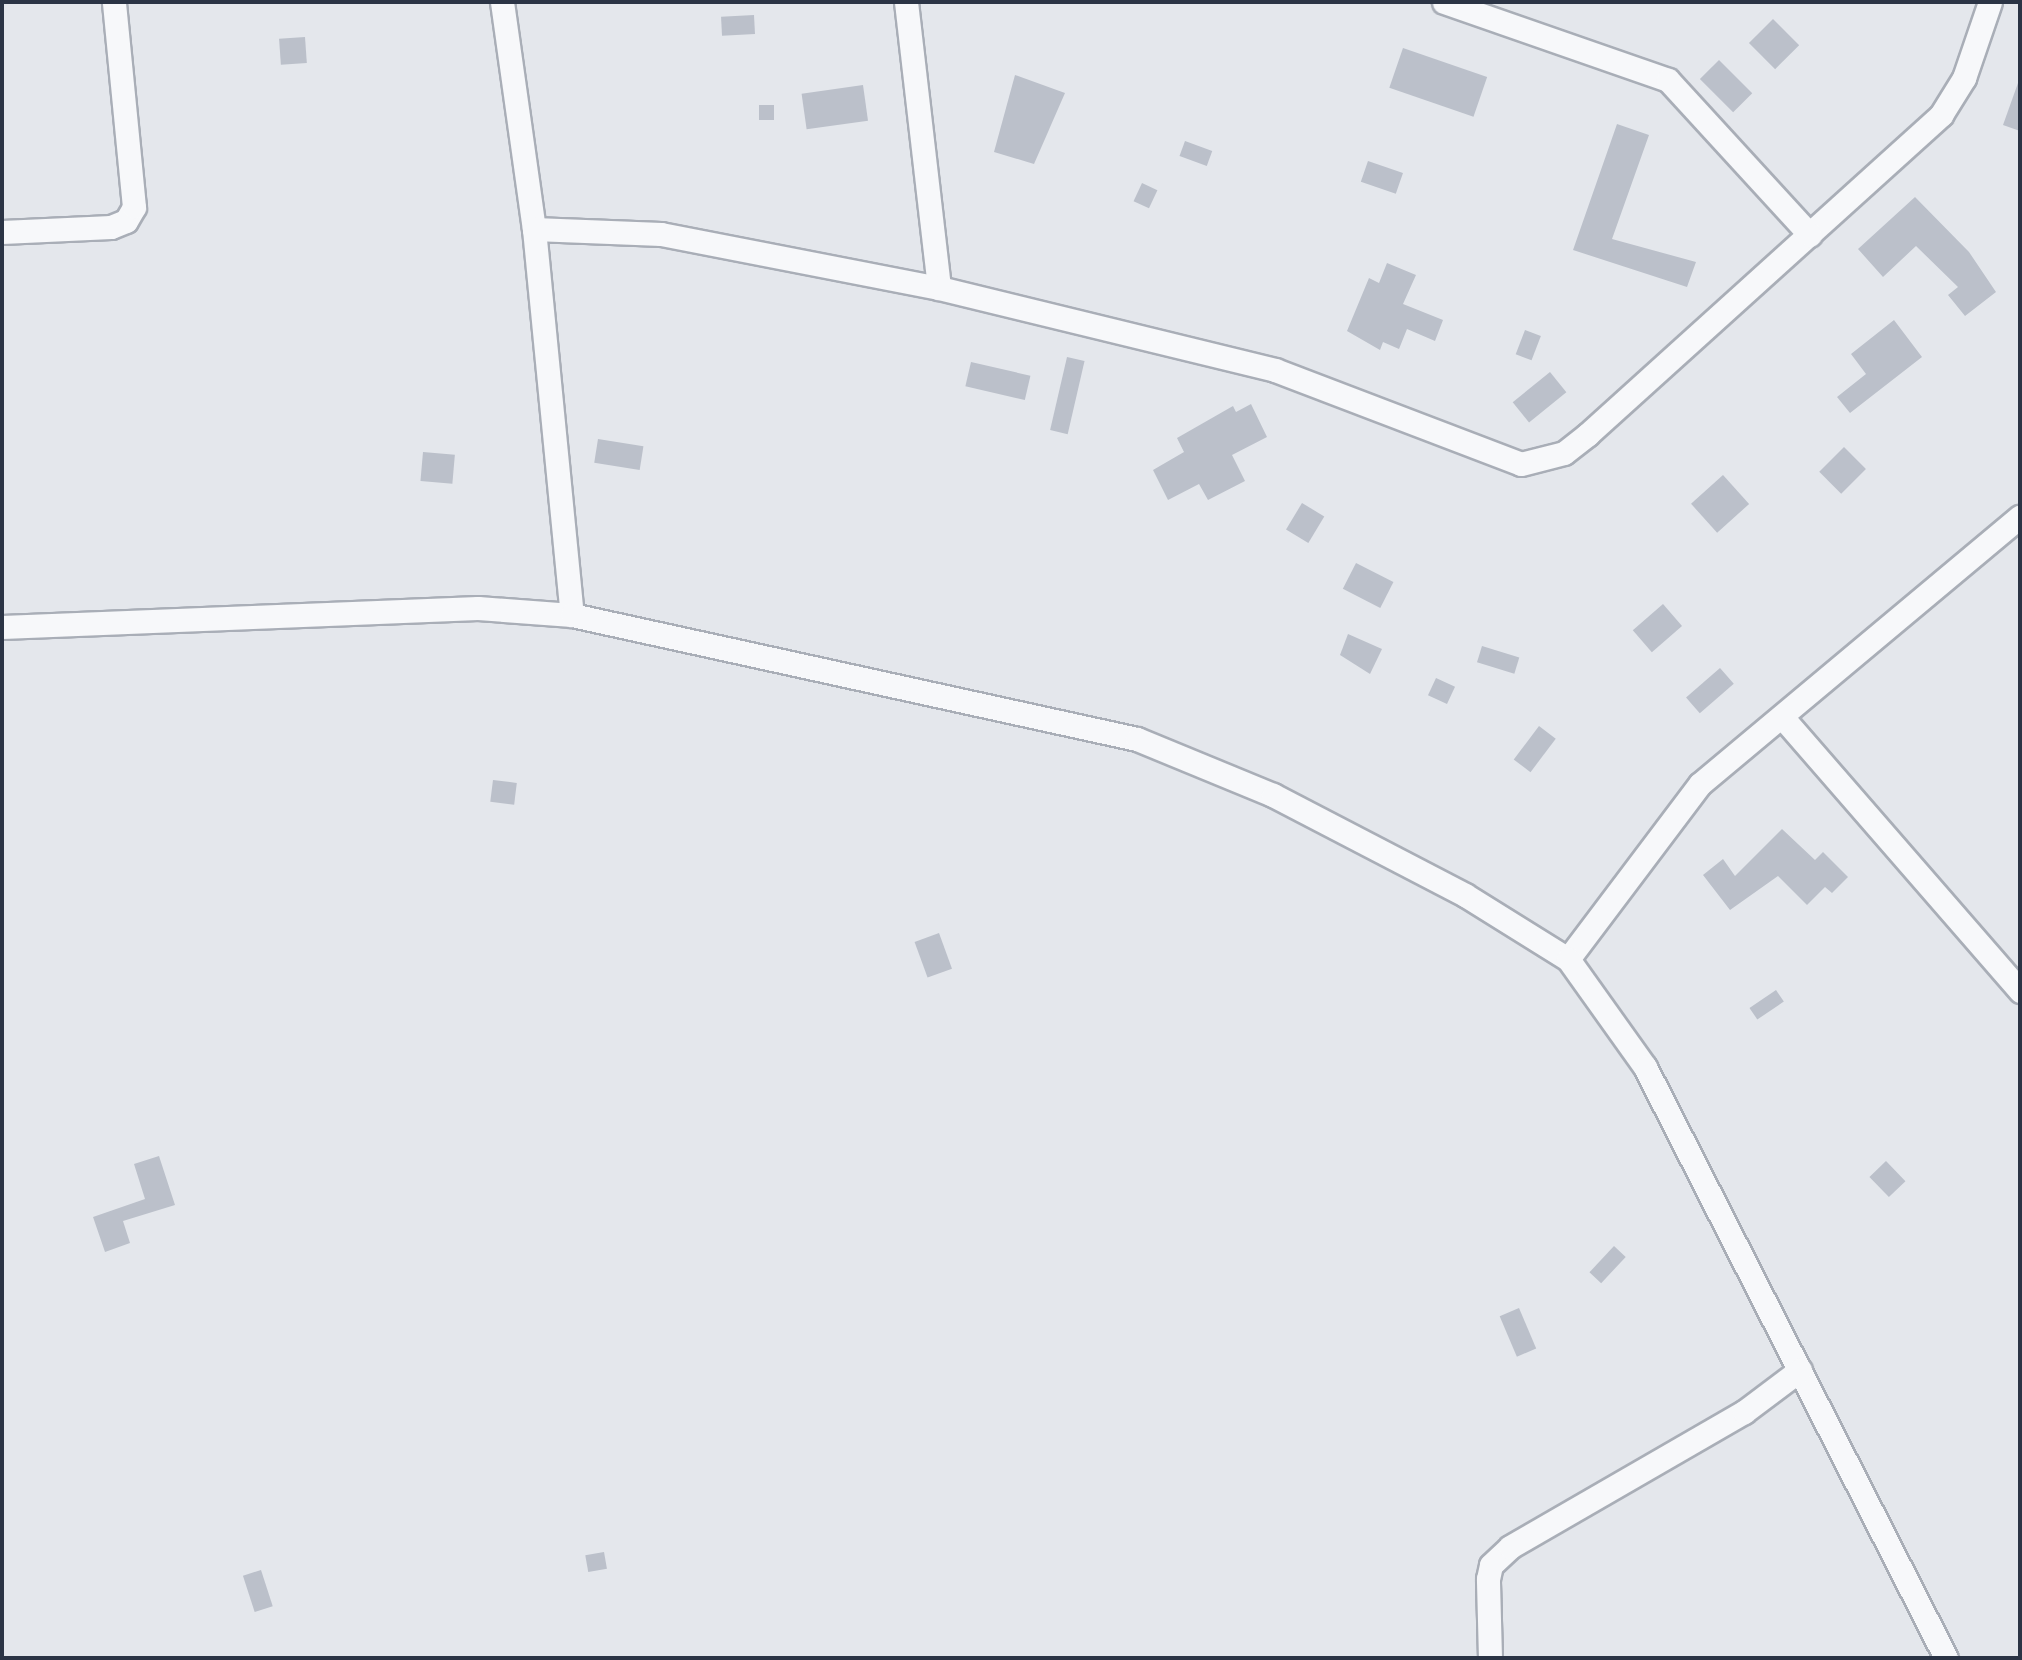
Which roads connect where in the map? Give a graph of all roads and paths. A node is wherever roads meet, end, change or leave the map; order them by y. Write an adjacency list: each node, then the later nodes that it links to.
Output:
1 (114, 2): 7 (street)
2 (502, 2): 6 (street)
3 (906, 2): 9 (street)
4 (1444, 2): 8 (street)
5 (1990, 2): 8 (street)
6 (534, 229): 9 (street); 11 (street)
7 (2, 232)
8 (1810, 235): 9 (street)
9 (939, 288)
10 (2020, 516): 13 (street)
11 (572, 615): 12 (street); 14 (street)
12 (2, 627)
13 (1783, 718): 14 (street); 15 (street)
14 (1567, 959): 16 (street)
15 (2020, 991)
16 (1800, 1370): 17 (street); 18 (street)
17 (1490, 1658)
18 (1946, 1658)

